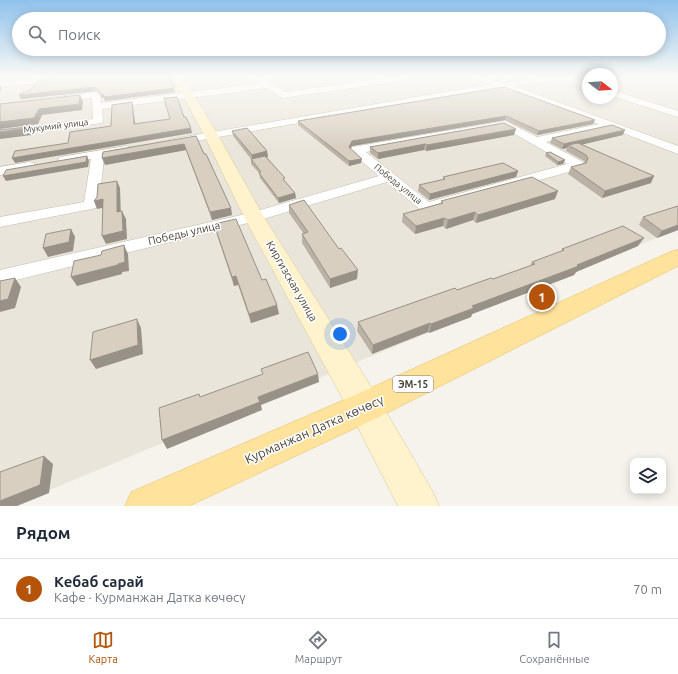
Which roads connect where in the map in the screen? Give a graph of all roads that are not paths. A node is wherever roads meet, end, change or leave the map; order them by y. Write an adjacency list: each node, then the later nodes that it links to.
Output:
1 (44, 101): 2 (street, Мукумий улица)
2 (47, 101)
3 (96, 101): 9 (street, Мукумий улица)
4 (122, 101): 9 (street, Мукумий улица)
5 (190, 101): 13 (street, Киргизская улица)
6 (414, 101): 13 (street)
7 (545, 101): 11 (street)
8 (636, 101): 10 (street)
9 (96, 107): 12 (street, Мукумий улица)
10 (678, 114)
11 (611, 125): 14 (street); 17 (street)
12 (0, 133)
13 (211, 136): 15 (street); 23 (street, Киргизская улица)
14 (534, 141): 22 (street, Победа улица); 22 (street, Победа улица)
15 (158, 145)
16 (136, 148): 18 (street)
17 (678, 150)
18 (98, 155): 19 (street); 24 (street)
19 (53, 162)
20 (38, 165): 21 (street)
21 (0, 171)
22 (389, 177): 23 (street, Победы улица)
23 (254, 217): 26 (street, Победы улица); 27 (street, Киргизская улица)
24 (0, 222)
25 (678, 257): 27 (main road, Курманжан Датка көчөсү / ЭМ-15)
26 (0, 277)
27 (365, 407): 28 (main road, Курманжан Датка көчөсү / ЭМ-15); 29 (street, Киргизская улица)
28 (145, 506)
29 (419, 506)

